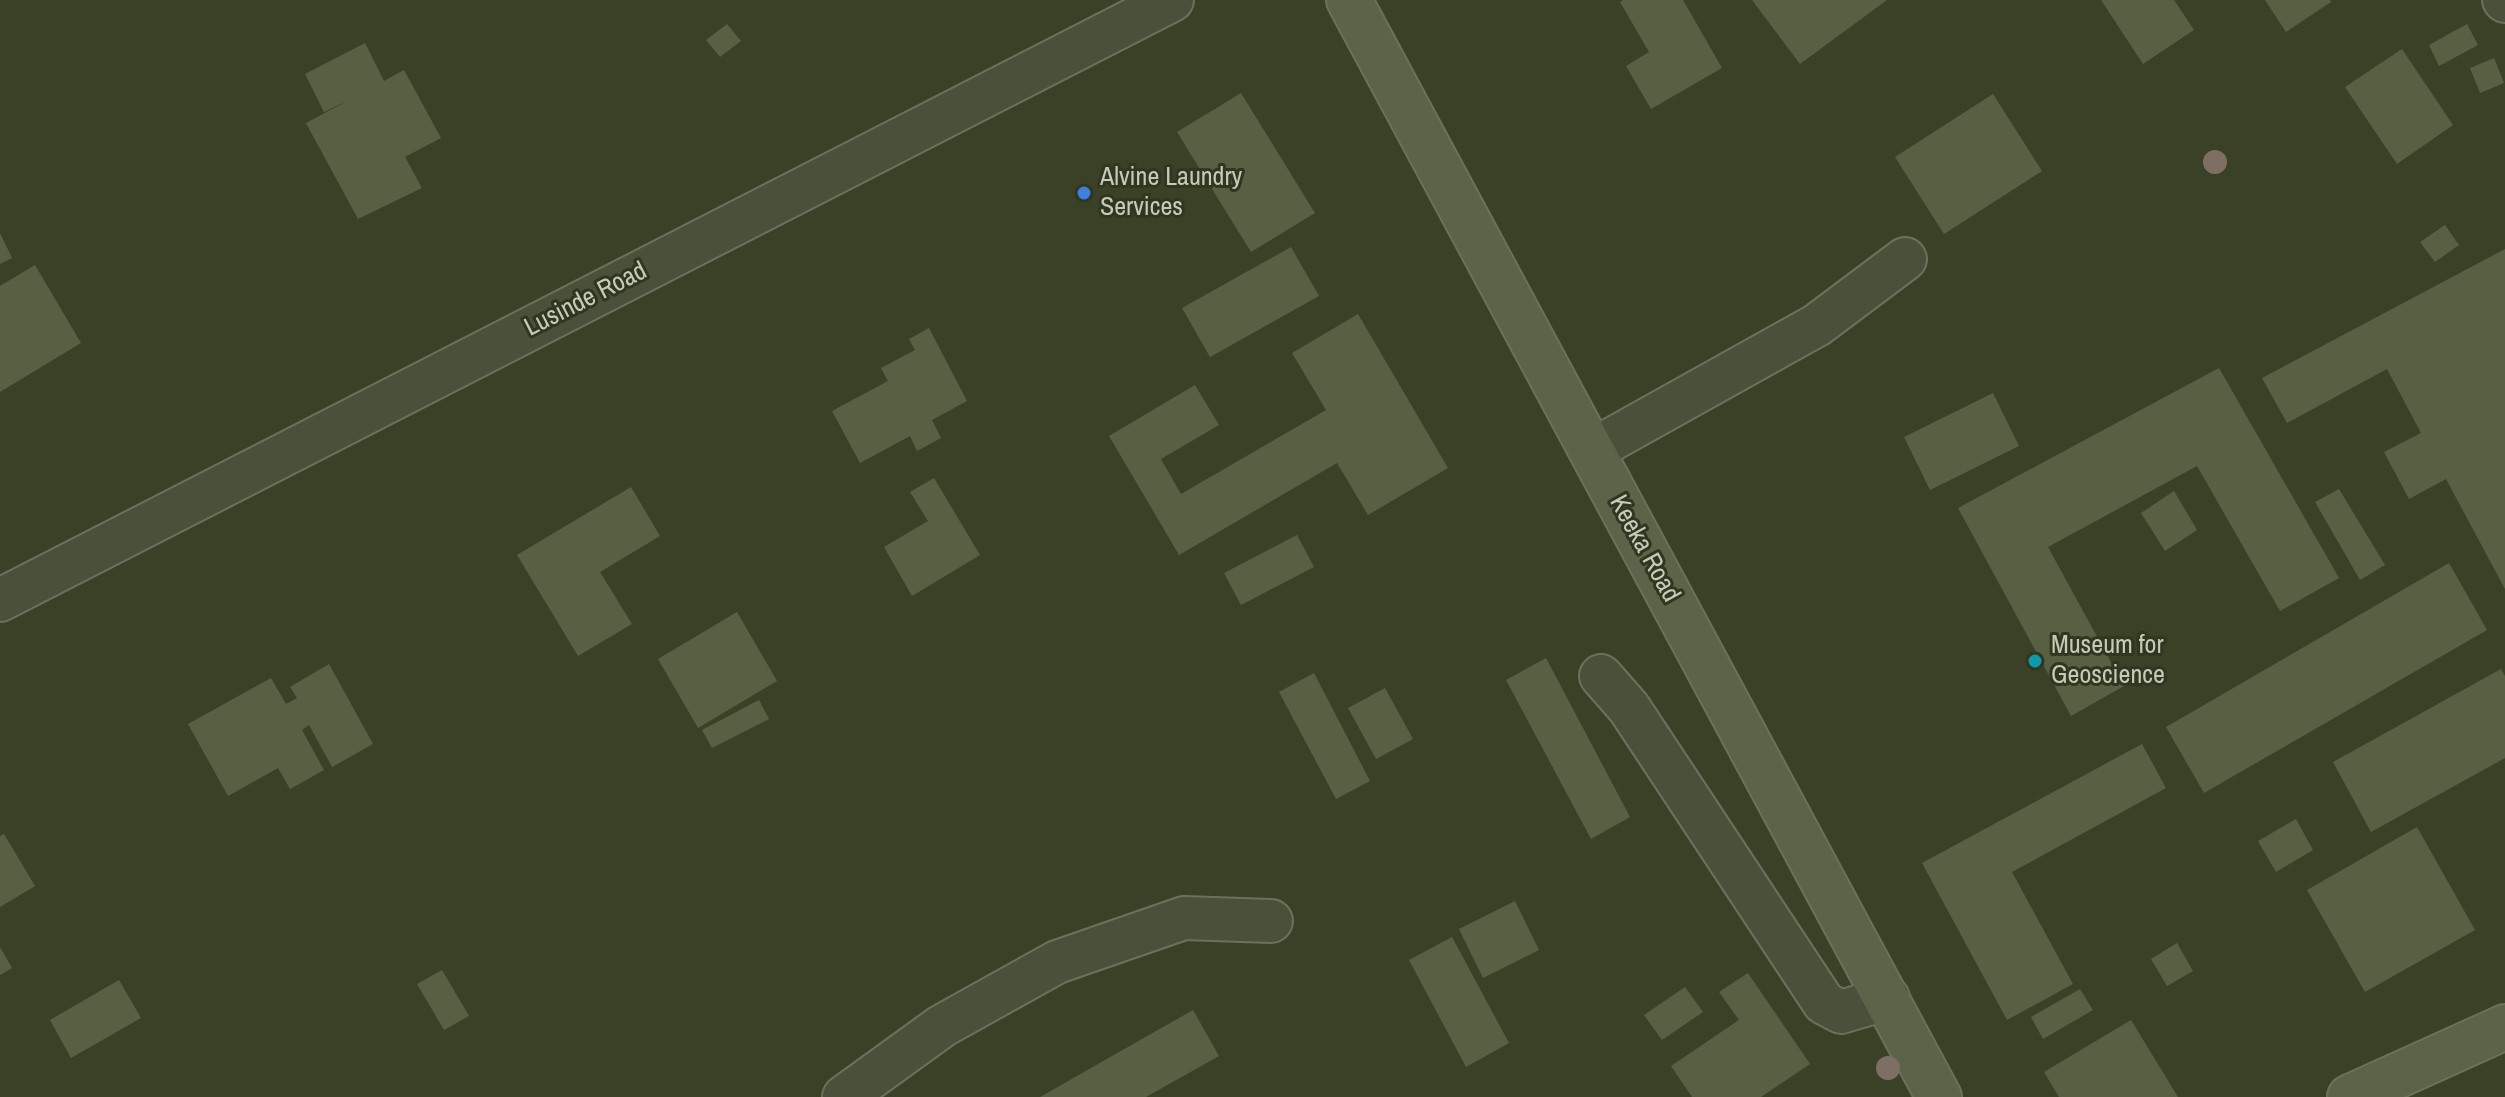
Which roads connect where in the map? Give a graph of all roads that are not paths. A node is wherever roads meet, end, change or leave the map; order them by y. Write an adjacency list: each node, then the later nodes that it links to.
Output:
1 (1172, 0): 5 (street, Lusinde Road)
2 (1349, 0): 4 (street, Keeka Road)
3 (1905, 259): 4 (street)
4 (1591, 451): 8 (street, Keeka Road)
5 (0, 600)
6 (1601, 676): 8 (street)
7 (1271, 921): 10 (street)
8 (1888, 998): 11 (street, Keeka Road)
9 (2505, 1027): 12 (street)
10 (844, 1097)
11 (1939, 1097)
12 (2350, 1097)

